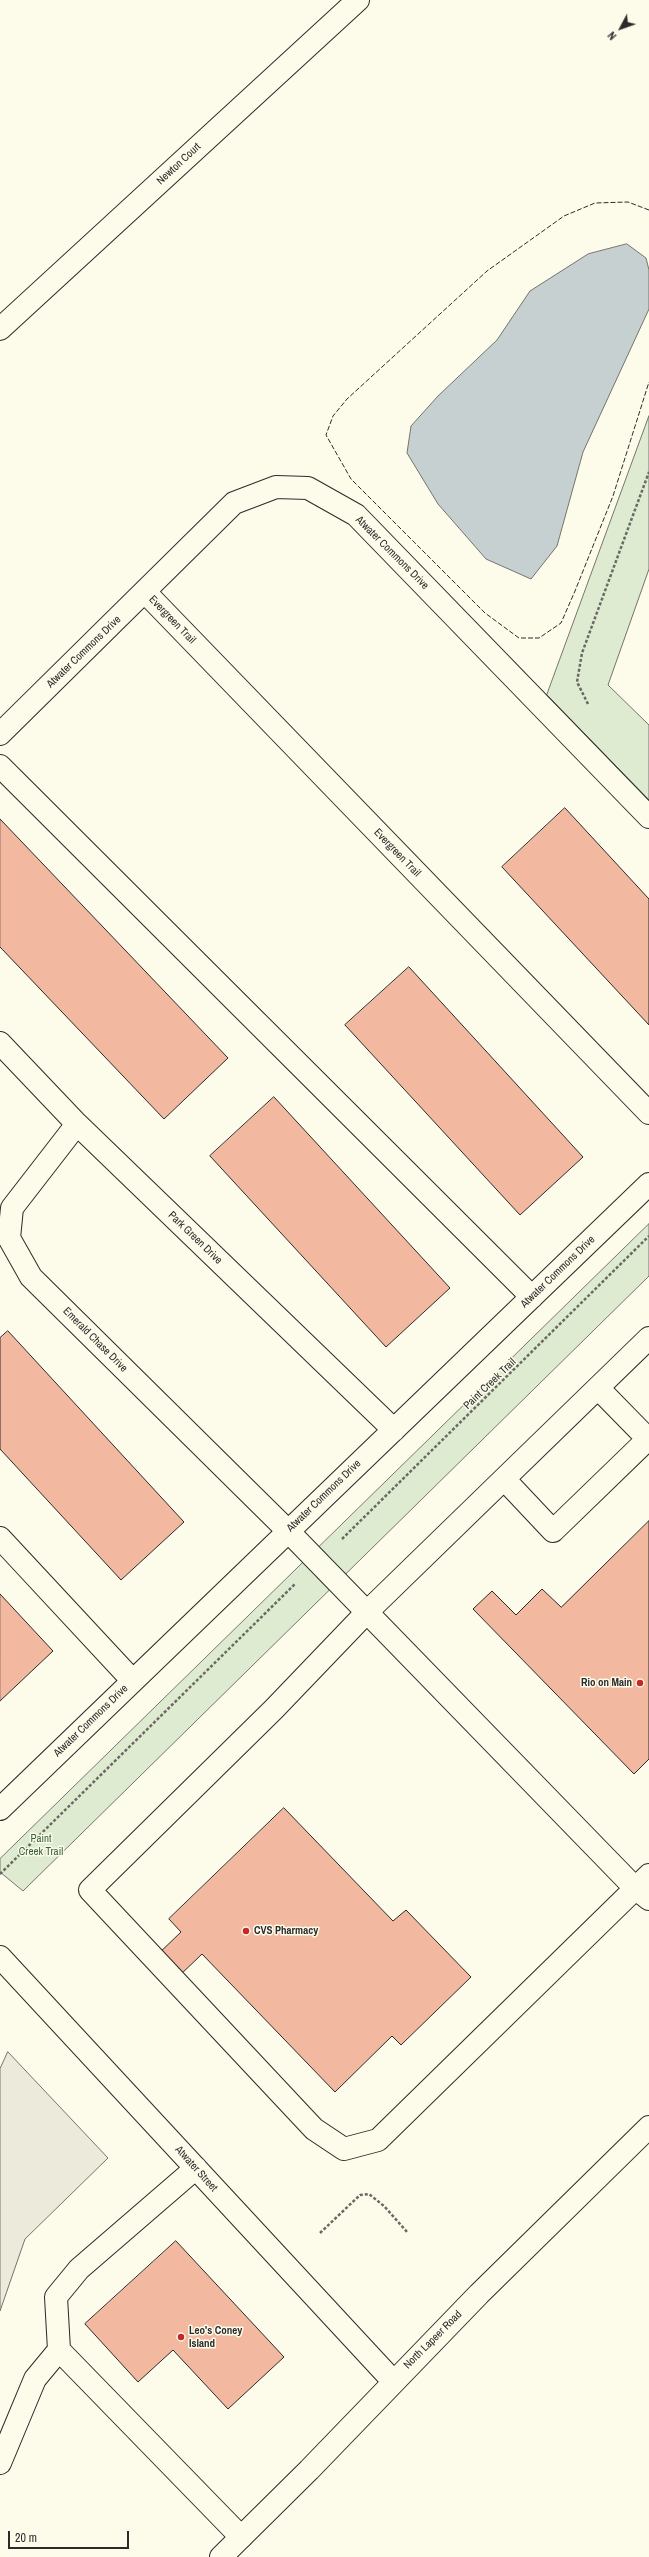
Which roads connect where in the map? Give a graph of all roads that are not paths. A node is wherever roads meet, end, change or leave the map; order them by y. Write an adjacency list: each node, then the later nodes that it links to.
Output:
1 (358, 0): 2 (street, Newton Court)
2 (0, 329)
3 (145, 592): 4 (street, Atwater Commons Drive); 6 (street, Atwater Commons Drive); 8 (street, Evergreen Trail)
4 (0, 734)
5 (0, 766): 11 (street)
6 (649, 817)
7 (0, 1044): 9 (street, Park Green Drive)
8 (649, 1113)
9 (78, 1124): 14 (street, Park Green Drive); 16 (street, Emerald Chase Drive)
10 (649, 1184): 11 (street, Atwater Commons Drive)
11 (532, 1297): 14 (street, Atwater Commons Drive)
12 (649, 1338): 13 (street)
13 (598, 1388): 15 (street); 15 (street)
14 (394, 1430): 16 (street, Atwater Commons Drive)
15 (505, 1480): 18 (street)
16 (288, 1531): 18 (street, Emerald Chase Drive); 19 (street, Atwater Commons Drive)
17 (0, 1538): 19 (street)
18 (367, 1612): 21 (street, Emerald Chase Drive); 21 (street)
19 (133, 1681): 20 (street, Atwater Commons Drive)
20 (0, 1809)
21 (644, 1887)
22 (0, 1957): 24 (street, Atwater Street)
23 (649, 2127): 26 (street, North Lapeer Road)
24 (196, 2168): 25 (street); 26 (street, Atwater Street)
25 (59, 2350): 27 (street); 28 (street)
26 (393, 2381): 28 (street, North Lapeer Road)
27 (0, 2463)
28 (241, 2537): 29 (street, North Lapeer Road)
29 (221, 2557)

